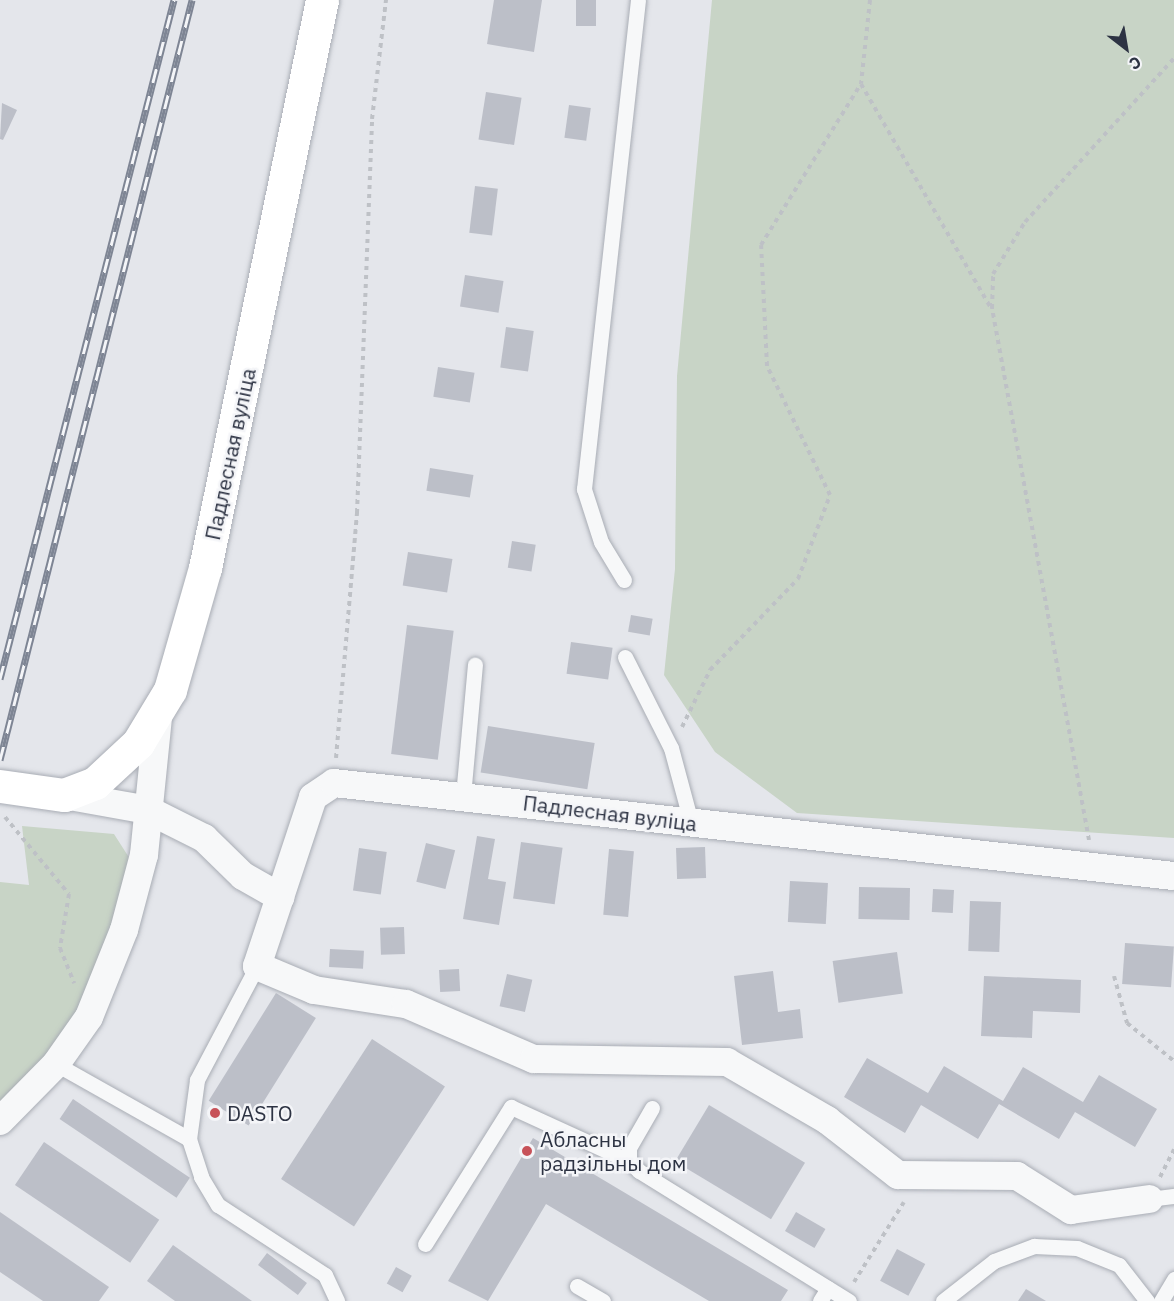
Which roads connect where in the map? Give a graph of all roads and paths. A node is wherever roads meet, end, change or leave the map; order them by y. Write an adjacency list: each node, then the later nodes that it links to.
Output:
1 (322, 0): 11 (street, Падлесная вуліца)
2 (386, 0): 13 (path)
3 (638, 0): 8 (lane)
4 (870, 0): 6 (path)
5 (1174, 58): 7 (path)
6 (861, 84): 7 (path); 12 (path)
7 (992, 308): 19 (path)
8 (624, 580)
9 (625, 657): 12 (lane)
10 (475, 665): 15 (lane)
11 (158, 716): 14 (street, Падлесная вуліца); 17 (street)
12 (671, 748): 18 (lane)
13 (334, 783): 15 (street, Падлесная вуліца); 21 (street)
14 (64, 795): 16 (street); 17 (street)
15 (464, 796): 18 (street, Падлесная вуліца)
16 (1, 800): 24 (path)
17 (148, 810): 21 (street); 26 (street)
18 (691, 822): 19 (street, Падлесная вуліца)
19 (1094, 871): 20 (street, Падлесная вуліца)
20 (1174, 876)
21 (280, 897): 22 (street)
22 (257, 966): 29 (lane); 31 (street)
23 (1114, 976): 25 (path)
24 (75, 987)
25 (1174, 1061)
26 (56, 1064): 28 (street); 29 (lane)
27 (652, 1108): 30 (lane)
28 (0, 1121)
29 (189, 1139): 38 (lane)
30 (629, 1161): 33 (lane); 36 (lane)
31 (921, 1174): 32 (street); 37 (path)
32 (1161, 1197)
33 (425, 1244)
34 (1174, 1279): 42 (lane)
35 (577, 1286): 39 (lane)
36 (824, 1294): 37 (lane)
37 (847, 1300)
38 (337, 1301)
39 (603, 1301)
40 (943, 1301): 41 (lane)
41 (1147, 1301)
42 (1161, 1301)

